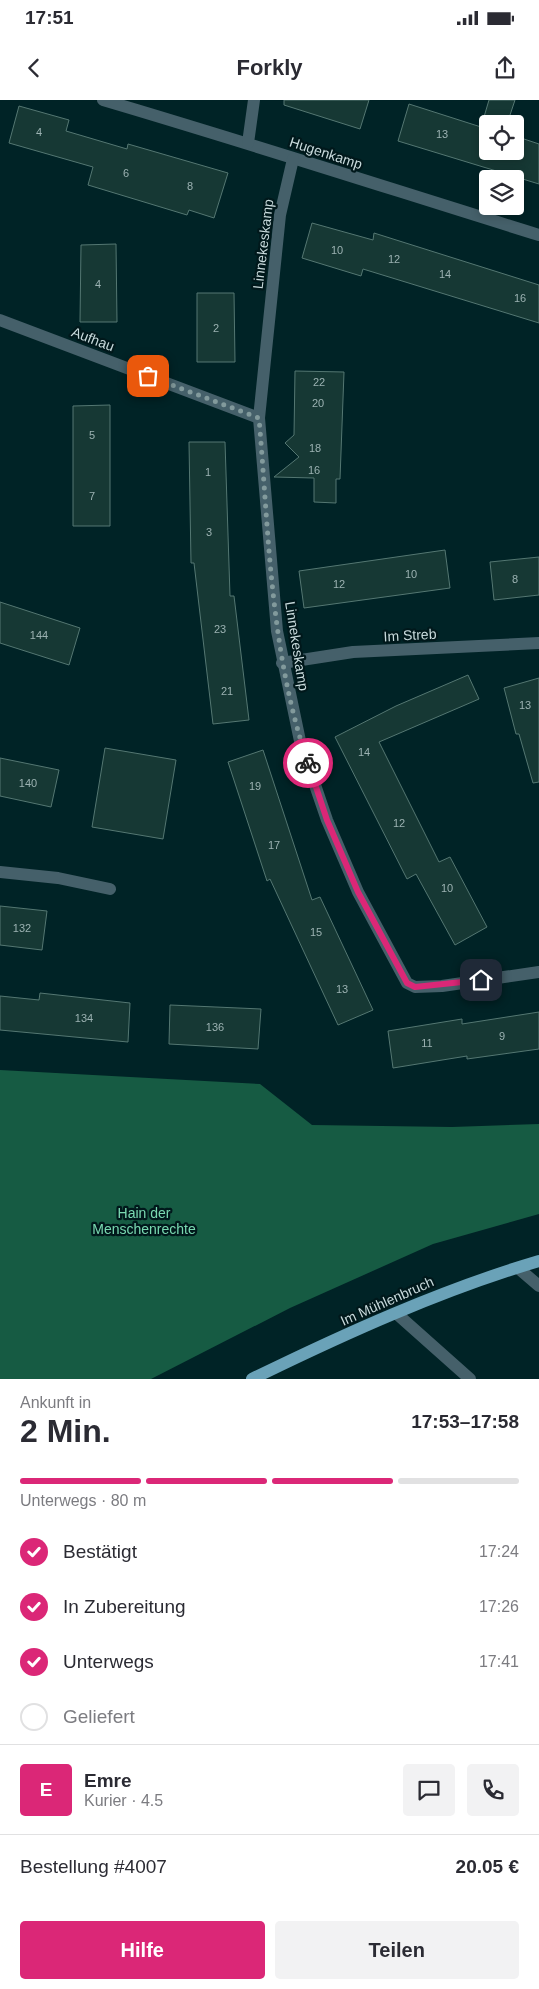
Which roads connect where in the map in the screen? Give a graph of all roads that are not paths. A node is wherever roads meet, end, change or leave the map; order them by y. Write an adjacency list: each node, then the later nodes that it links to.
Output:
1 (103, 100): 3 (street, Hugenkamp)
2 (254, 100): 3 (street)
3 (248, 143): 4 (street, Hugenkamp)
4 (293, 159): 5 (street, Hugenkamp); 7 (street, Linnekeskamp)
5 (539, 235)
6 (0, 320): 7 (street, Aufhau)
7 (259, 418): 9 (street, Linnekeskamp)
8 (539, 643): 9 (street, Im Streb)
9 (282, 663): 12 (street, Linnekeskamp)
10 (0, 872): 11 (street)
11 (110, 889)
12 (539, 972)
13 (539, 1262): 14 (main road, Im Mühlenbruch)
14 (518, 1268): 15 (street); 16 (main road, Im Mühlenbruch)
15 (539, 1286)
16 (397, 1314): 17 (main road, Im Mühlenbruch); 18 (street)
17 (252, 1379)
18 (470, 1379)

